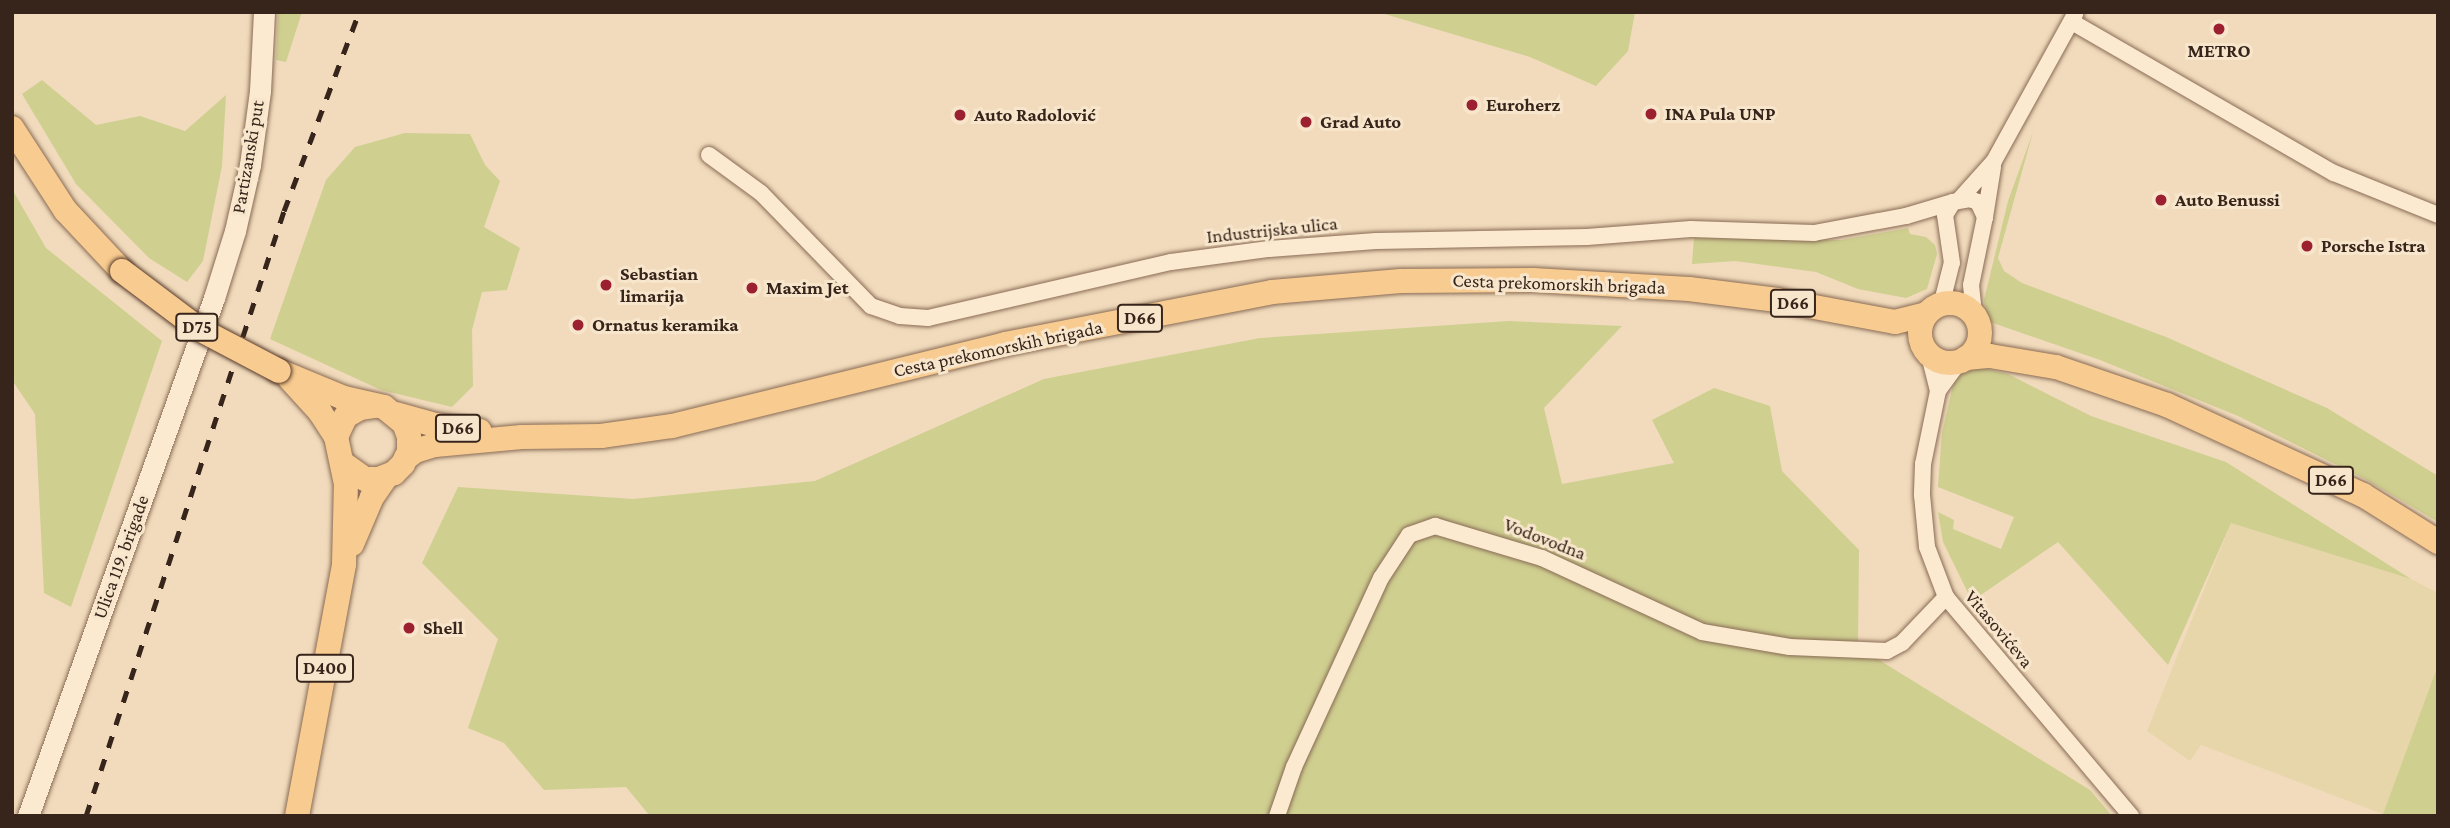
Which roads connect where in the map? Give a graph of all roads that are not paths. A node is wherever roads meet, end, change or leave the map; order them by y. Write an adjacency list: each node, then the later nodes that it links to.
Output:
1 (264, 12): 11 (main road, Partizanski put)
2 (2074, 17): 5 (street); 7 (street)
3 (12, 128): 18 (main road, D75, bridge)
4 (709, 155): 8 (street, Industrijska ulica)
5 (1994, 161): 6 (street); 9 (street)
6 (1956, 201): 8 (street, Industrijska ulica); 9 (street); 10 (street)
7 (2438, 215)
8 (1906, 216): 10 (street, Industrijska ulica)
9 (1985, 217): 13 (street)
10 (1945, 226): 12 (street)
11 (214, 298): 29 (main road, Ulica 119. brigade)
12 (1932, 310): 13 (main road, D66); 14 (main road, Cesta prekomorskih brigada / D66); 15 (main road)
13 (1976, 319): 16 (main road); 17 (main road, D66)
14 (1895, 322): 15 (main road, D66); 22 (main road, Cesta prekomorskih brigada / D66)
15 (1926, 350): 16 (main road, D66); 19 (street, Vitasovićeva)
16 (1963, 360): 17 (main road, D66); 19 (street, Vitasovićeva)
17 (2056, 367): 26 (main road, D66)
18 (283, 373): 20 (main road, D75); 21 (main road, D75)
19 (1938, 391): 28 (street, Vitasovićeva)
20 (385, 410): 21 (main road); 22 (main road, Cesta prekomorskih brigada / D66); 23 (main road, D66)
21 (336, 437): 24 (main road)
22 (522, 437): 23 (main road, Cesta prekomorskih brigada / D66)
23 (406, 458): 25 (main road, D66)
24 (342, 463): 25 (main road); 27 (main road, D400)
25 (386, 477): 27 (main road, D400)
26 (2438, 542)
27 (344, 564): 30 (main road, D400)
28 (1946, 597): 31 (street, Vodovodna); 32 (street, Vitasovićeva)
29 (28, 816)
30 (297, 816)
31 (1278, 816)
32 (2131, 816)

